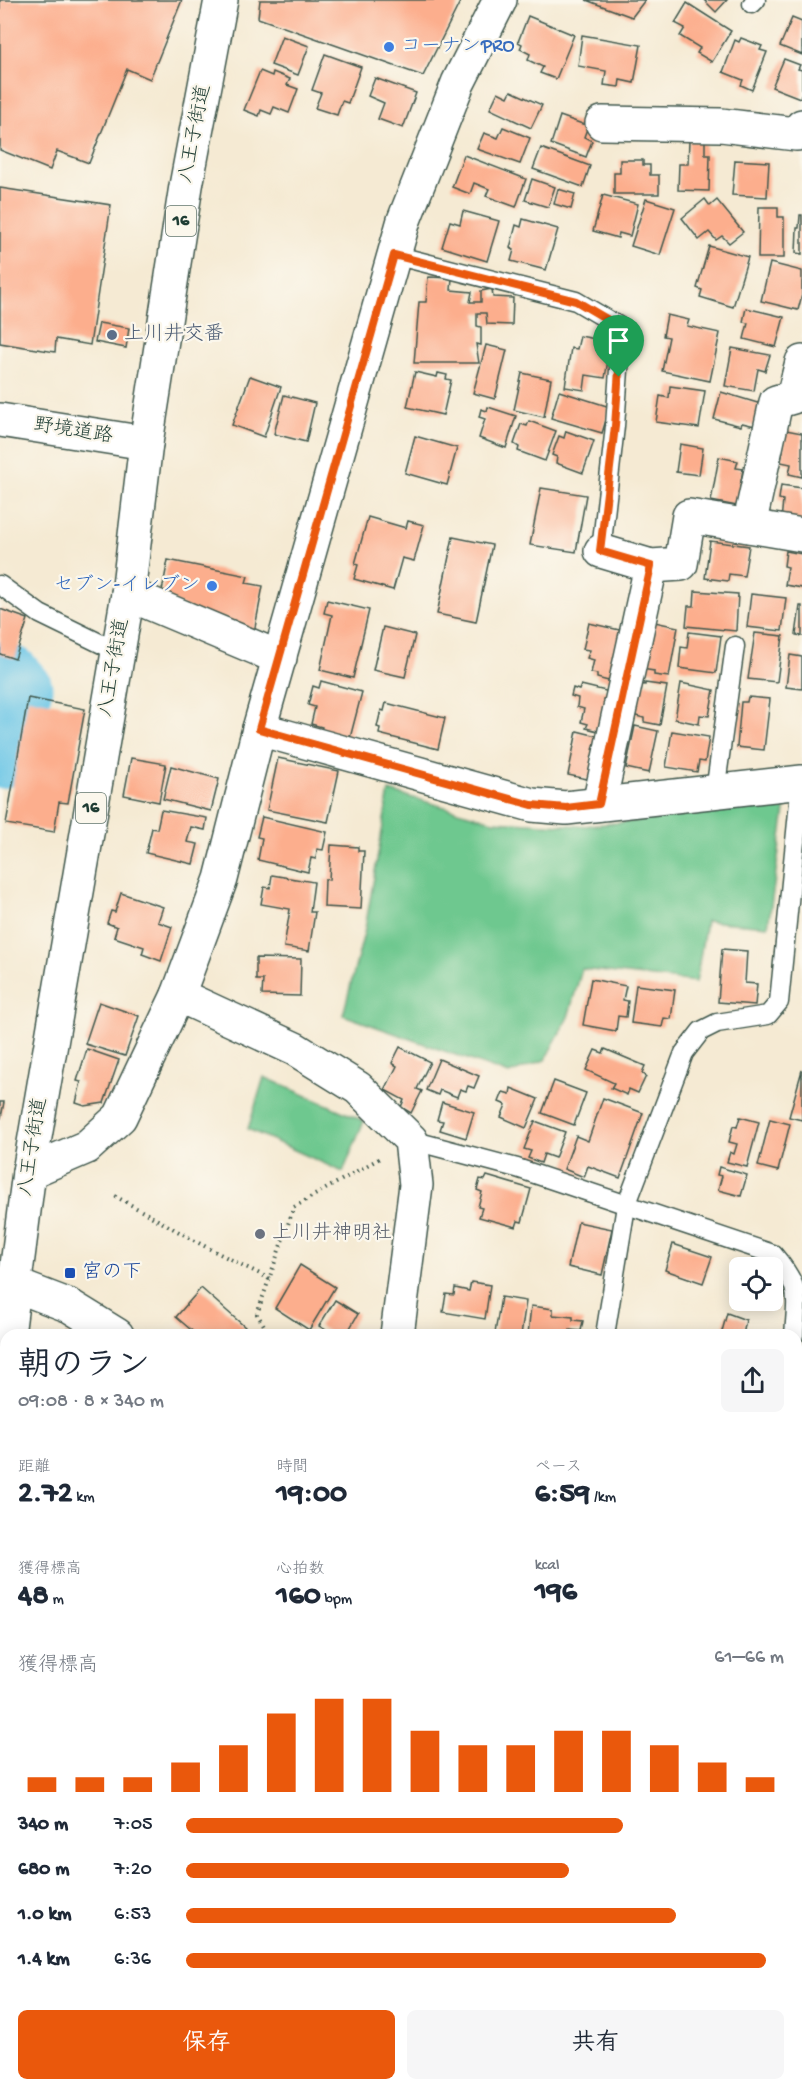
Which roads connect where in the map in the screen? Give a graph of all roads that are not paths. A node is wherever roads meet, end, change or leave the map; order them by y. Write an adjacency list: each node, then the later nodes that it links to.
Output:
1 (221, 0): 9 (main road, 八王子街道 / 16)
2 (500, 0): 5 (main road)
3 (602, 123): 4 (main road)
4 (802, 126)
5 (394, 255): 12 (lane); 18 (main road)
6 (802, 362): 7 (main road)
7 (798, 398): 10 (main road)
8 (0, 420): 9 (main road, 野境道路)
9 (146, 443): 15 (main road, 八王子街道 / 16)
10 (749, 526): 11 (main road); 13 (main road)
11 (802, 535)
12 (600, 551): 13 (main road)
13 (651, 566): 22 (main road)
14 (0, 585): 17 (lane)
15 (128, 594): 17 (main road, 八王子街道 / 16); 18 (main road)
16 (735, 646): 21 (lane)
17 (118, 652): 25 (main road, 八王子街道 / 16)
18 (280, 658): 19 (main road)
19 (259, 729): 22 (main road); 23 (main road)
20 (802, 782): 21 (main road); 26 (lane)
21 (716, 792): 22 (main road)
22 (599, 804)
23 (178, 995): 24 (main road); 25 (main road)
24 (412, 1148): 26 (lane); 31 (main road)
25 (29, 1172): 27 (main road, 八王子街道 / 16)
26 (626, 1206): 32 (lane); 33 (lane)
27 (11, 1238): 28 (main road, 八王子街道 / 16)
28 (15, 1285): 29 (main road, 八王子街道 / 16); 30 (main road)
29 (9, 1329)
30 (107, 1329)
31 (398, 1329)
32 (606, 1329)
33 (794, 1329)

